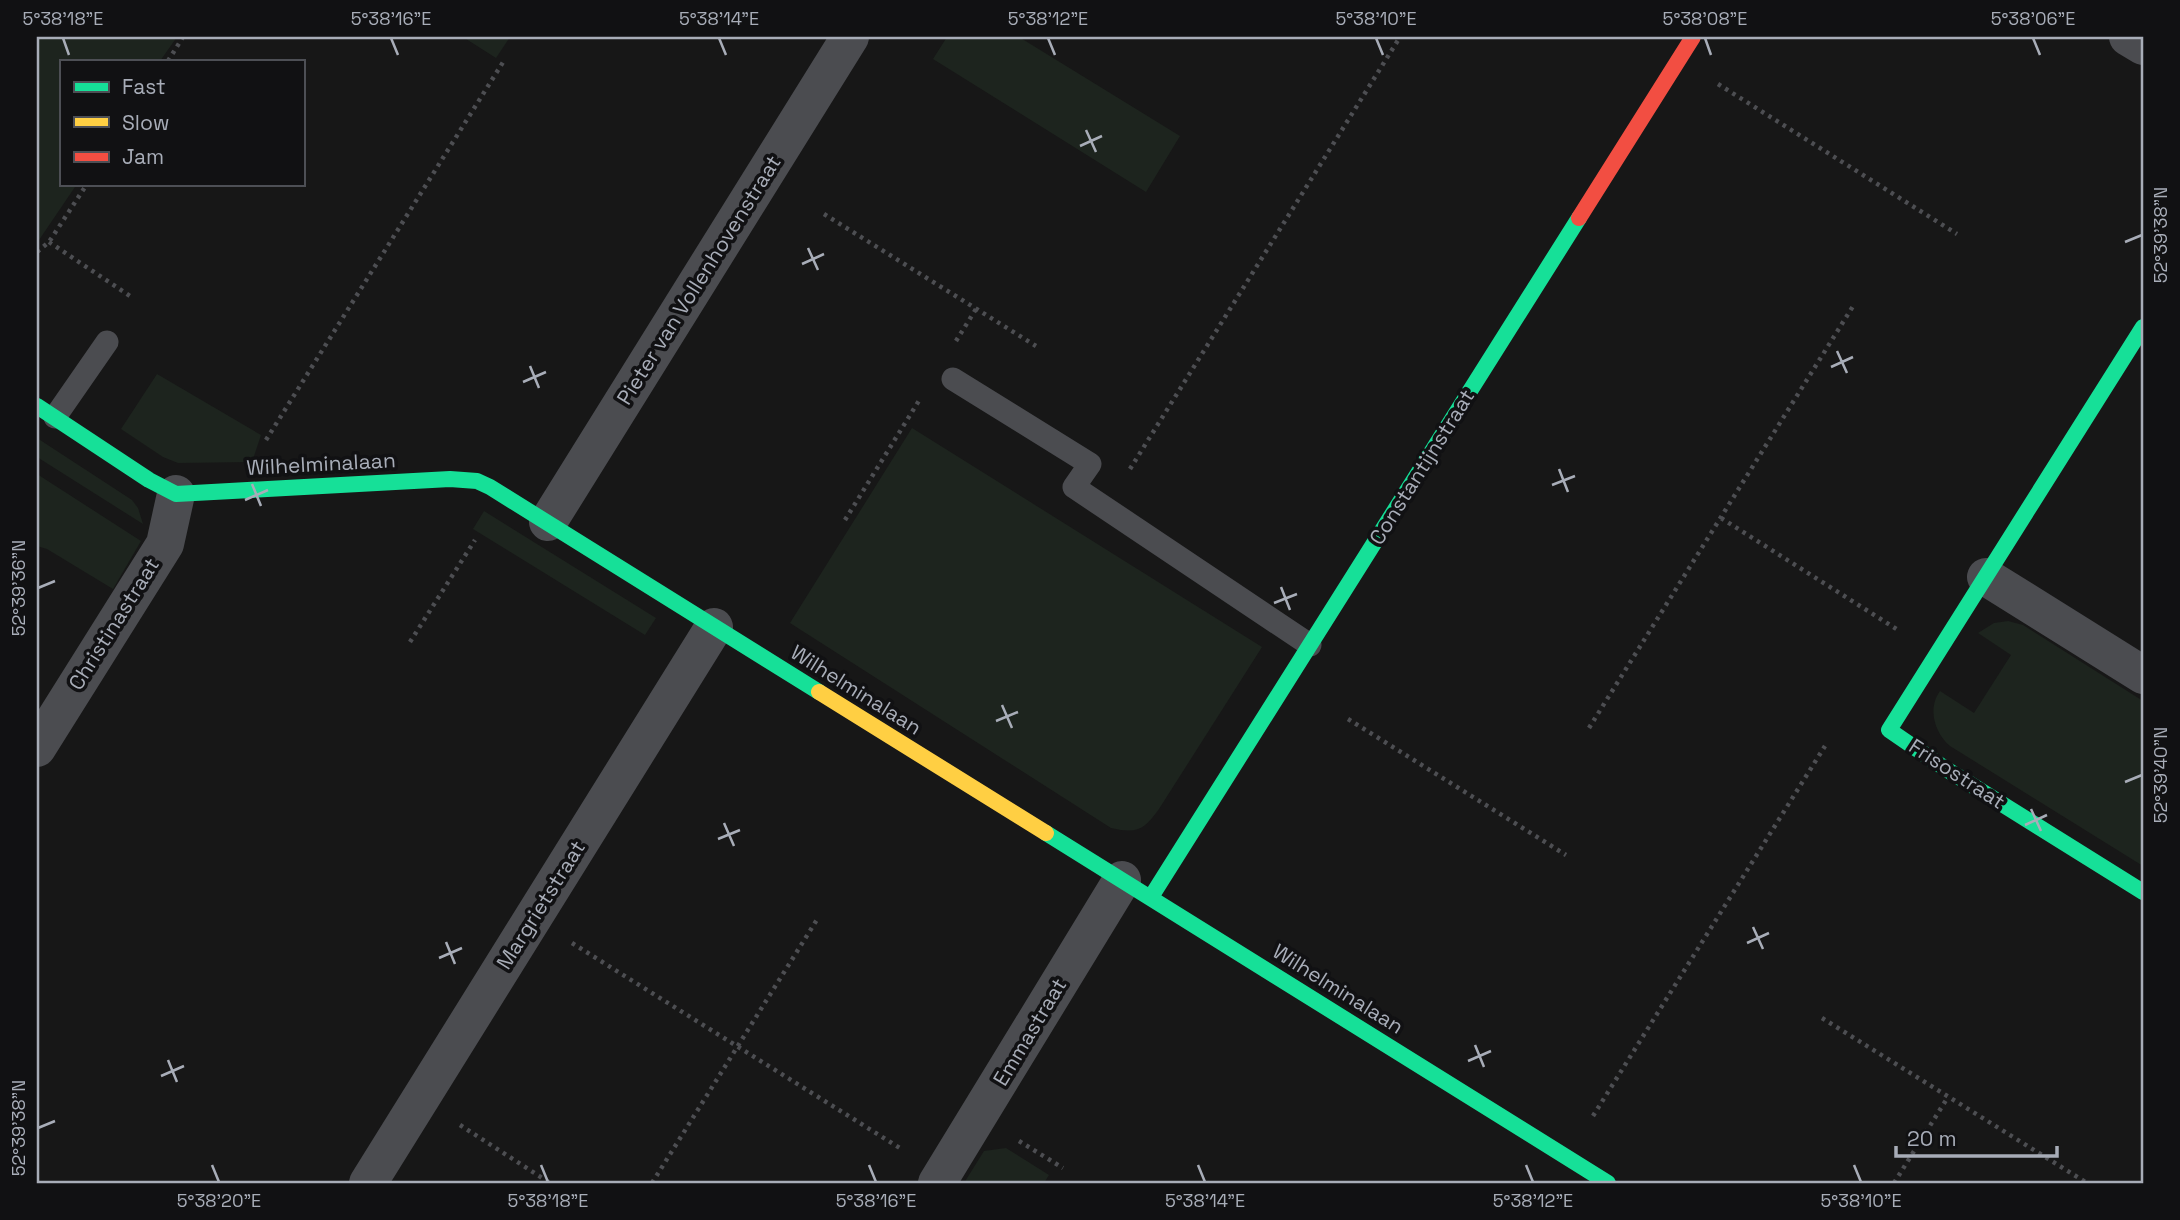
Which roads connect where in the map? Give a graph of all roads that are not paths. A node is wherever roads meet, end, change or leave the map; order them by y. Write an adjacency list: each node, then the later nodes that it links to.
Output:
1 (850, 37): 10 (street, Pieter van Vollenhovenstraat)
2 (2128, 37): 4 (street)
3 (1686, 39): 13 (street, Constantijnstraat)
4 (2143, 46)
5 (2143, 327): 11 (street, Frisostraat)
6 (107, 342): 8 (lane)
7 (953, 379): 13 (lane)
8 (46, 412): 9 (street)
9 (176, 494): 10 (street, Wilhelminalaan); 15 (street, Christinastraat)
10 (548, 522): 12 (street, Wilhelminalaan)
11 (1986, 578): 14 (street); 17 (street, Frisostraat)
12 (714, 627): 16 (street, Wilhelminalaan); 19 (street, Margrietstraat)
13 (1310, 645): 16 (street, Constantijnstraat)
14 (2143, 675)
15 (37, 748)
16 (1137, 889): 18 (street, Wilhelminalaan); 20 (street, Emmastraat)
17 (2143, 892)
18 (1605, 1182)
19 (368, 1183)
20 (937, 1183)

